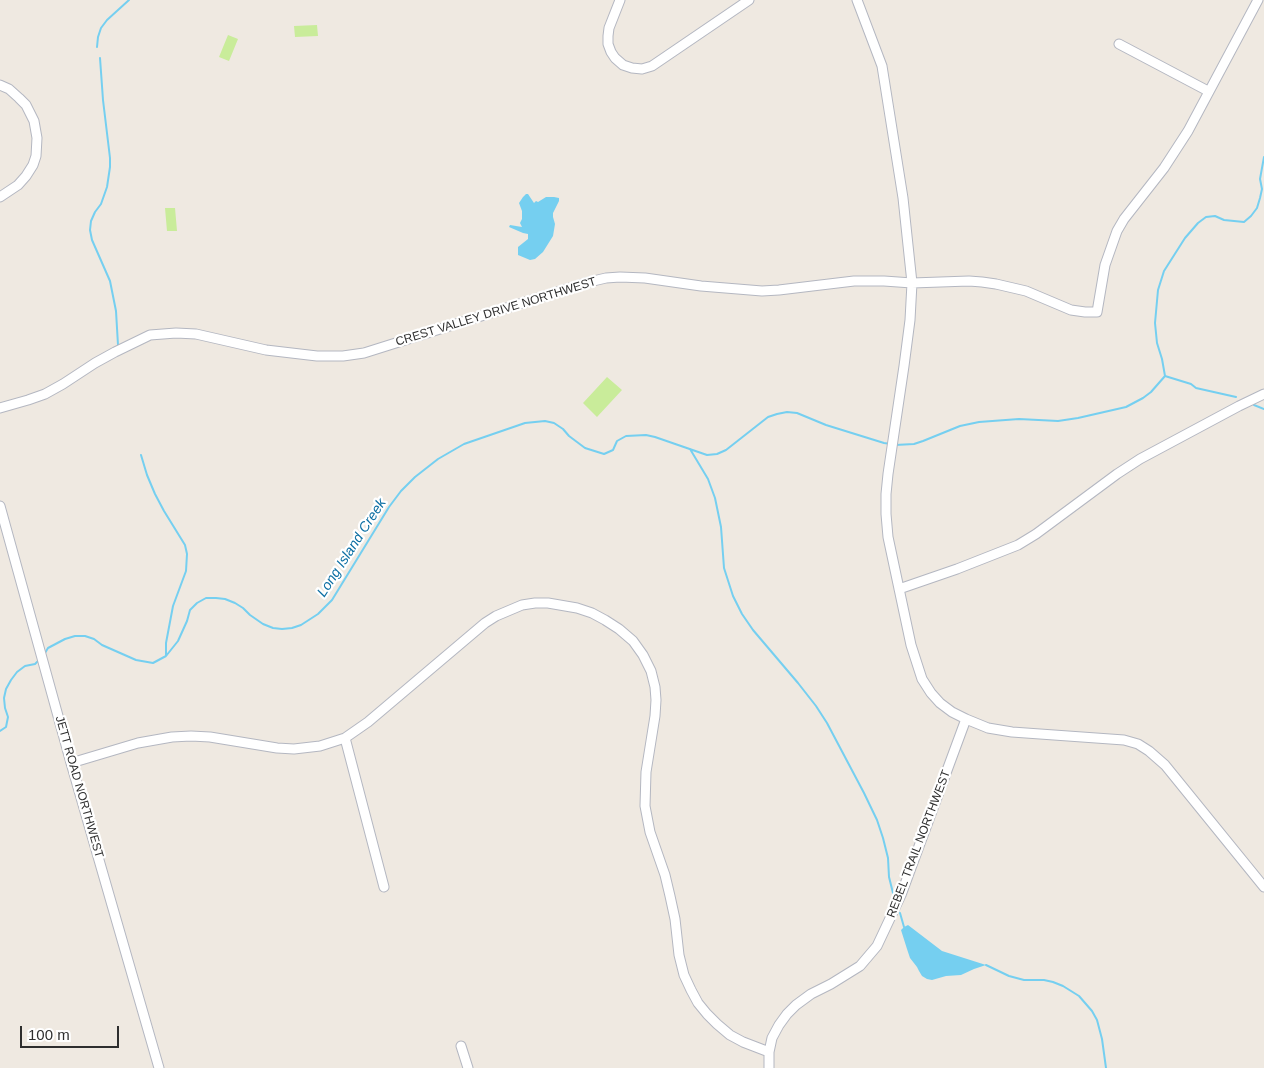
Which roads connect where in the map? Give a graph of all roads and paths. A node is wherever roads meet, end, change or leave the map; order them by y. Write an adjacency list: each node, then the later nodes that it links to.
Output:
1 (620, 0): 2 (street)
2 (749, 0)
3 (857, 0): 9 (street)
4 (1258, 0): 7 (street)
5 (1119, 44): 7 (street)
6 (0, 85): 8 (street)
7 (1208, 91): 9 (street, CREST VALLEY DRIVE NORTHWEST)
8 (0, 197)
9 (912, 283): 11 (street, CREST VALLEY DRIVE NORTHWEST); 13 (street)
10 (1264, 394): 13 (street)
11 (0, 408)
12 (0, 506): 16 (street, JETT ROAD NORTHWEST)
13 (899, 589): 14 (street)
14 (966, 720): 18 (street); 20 (street, REBEL TRAIL NORTHWEST)
15 (344, 738): 16 (street); 17 (street); 20 (street)
16 (71, 763): 21 (street, JETT ROAD NORTHWEST)
17 (384, 887)
18 (1264, 887)
19 (462, 1046): 22 (street)
20 (769, 1052): 23 (street, REBEL TRAIL NORTHWEST)
21 (160, 1068)
22 (468, 1068)
23 (768, 1068)

